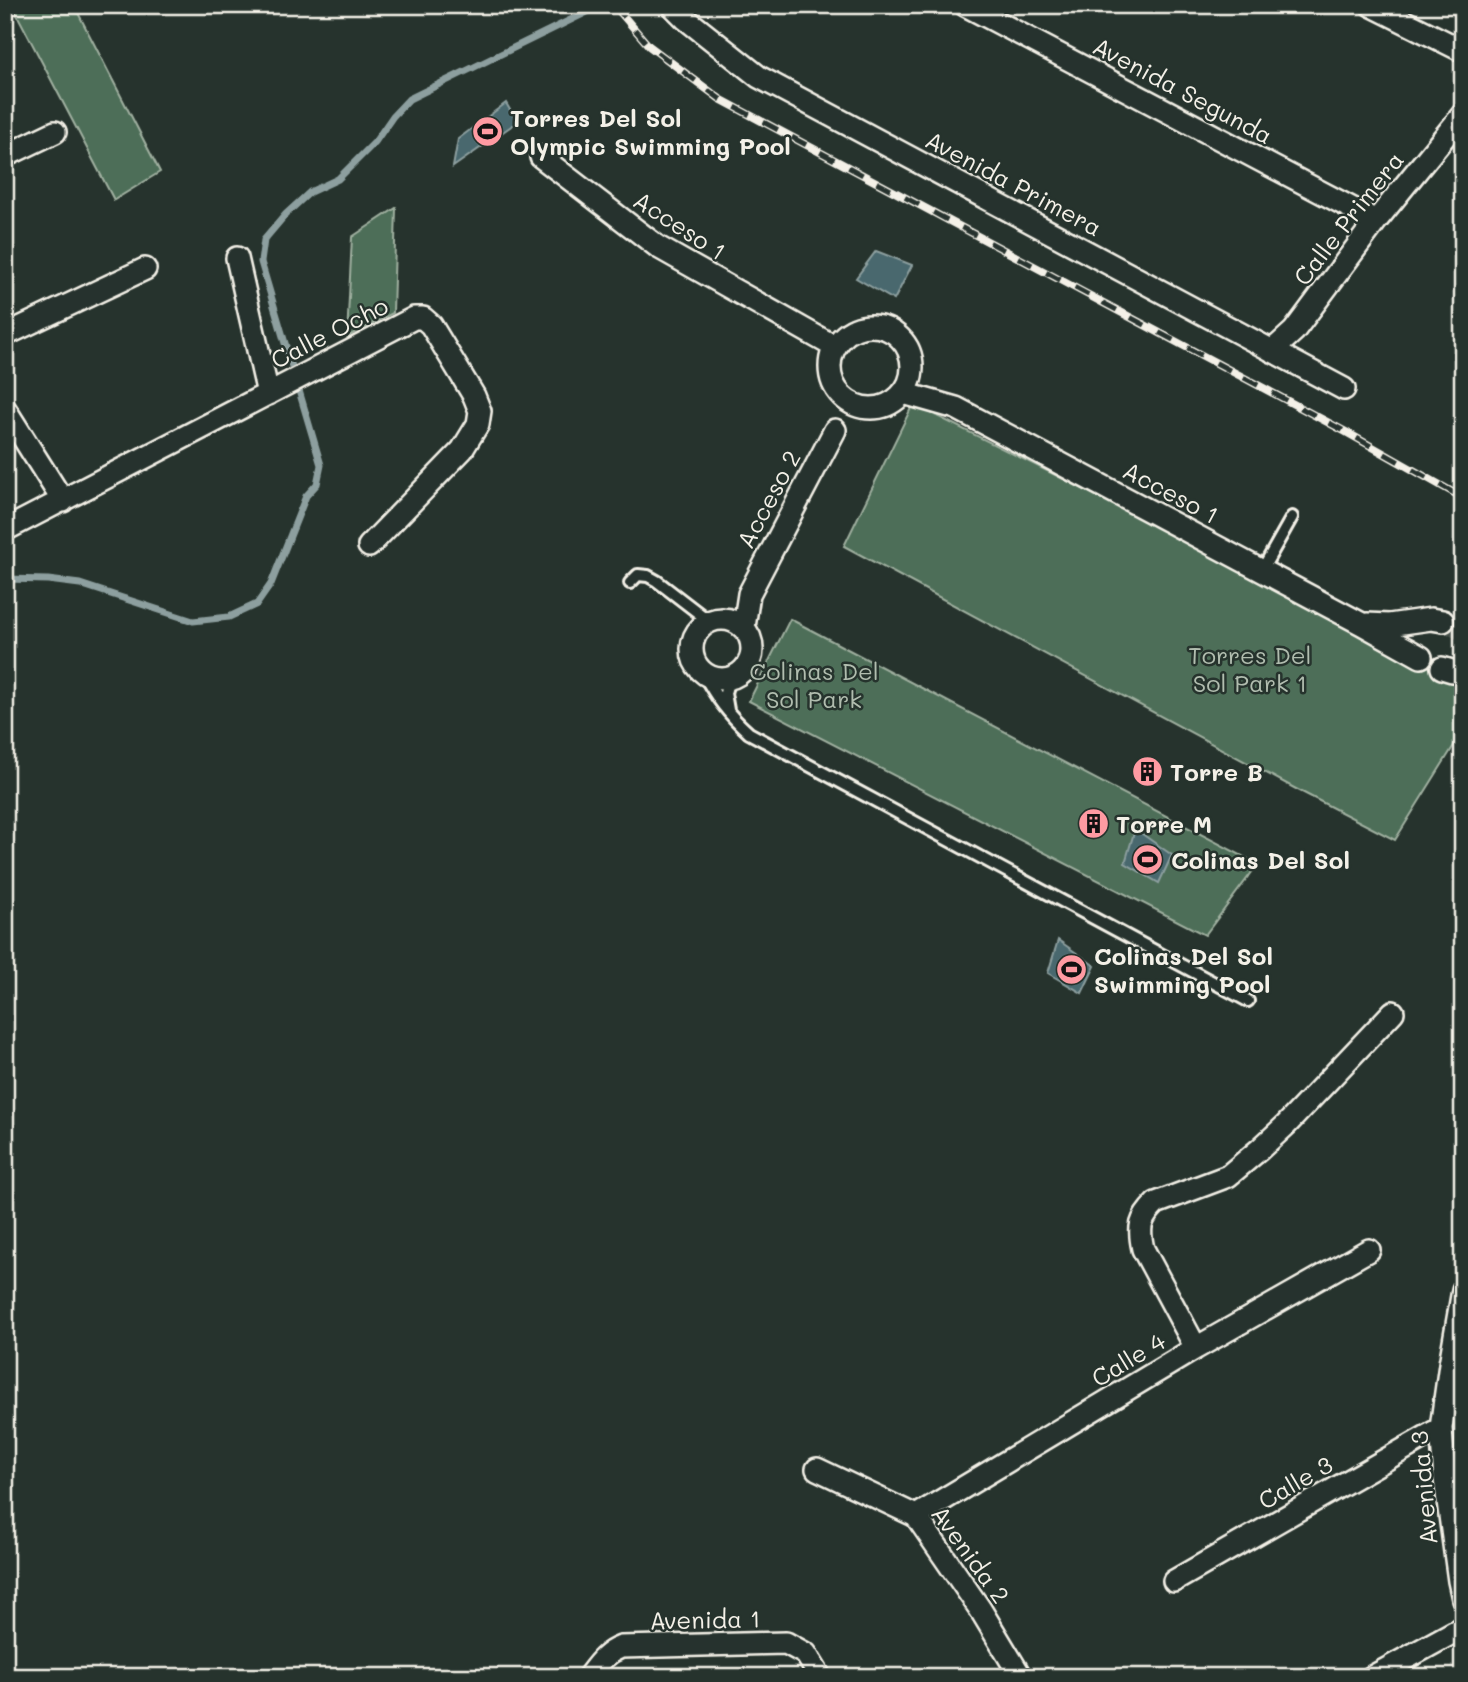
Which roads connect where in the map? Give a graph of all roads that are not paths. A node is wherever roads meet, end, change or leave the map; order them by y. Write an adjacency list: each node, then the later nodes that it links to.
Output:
1 (672, 5): 14 (street, Avenida Primera)
2 (965, 5): 9 (street, Avenida Segunda)
3 (1371, 5): 4 (street)
4 (1463, 51)
5 (1463, 114): 9 (street, Calle Primera)
6 (55, 132): 7 (street)
7 (5, 156)
8 (541, 157): 13 (street, Acceso 1)
9 (1376, 222): 14 (street, Calle Primera)
10 (237, 258): 19 (street)
11 (145, 269): 12 (street)
12 (5, 335)
13 (835, 347): 15 (street, Acceso 1); 17 (street)
14 (1272, 351): 16 (street, Avenida Primera)
15 (912, 369): 18 (street); 21 (street, Acceso 1)
16 (1344, 389)
17 (839, 392): 20 (street); 23 (street, Acceso 2)
18 (903, 393): 20 (street); 21 (street, Acceso 1)
19 (268, 394): 24 (street, Calle Ocho); 27 (street, Calle Ocho)
20 (865, 407): 23 (street, Acceso 2)
21 (956, 408): 28 (street, Acceso 1)
22 (5, 409): 24 (street)
23 (835, 430): 30 (street, Acceso 2)
24 (63, 501): 26 (street, Calle Ocho)
25 (1292, 517): 28 (lane)
26 (5, 530)
27 (369, 546)
28 (1262, 570): 33 (street, Acceso 1)
29 (630, 583): 31 (lane)
30 (749, 594): 31 (street, Acceso 2); 34 (street, Acceso 2)
31 (715, 619): 34 (street); 36 (street, Acceso 2)
32 (1443, 621): 33 (street, Acceso 1)
33 (1362, 624): 35 (street, Acceso 1)
34 (744, 627): 37 (street, Acceso 2)
35 (1421, 657)
36 (703, 673): 37 (street); 38 (lane)
37 (729, 678): 38 (lane)
38 (730, 716): 39 (lane)
39 (1248, 1000)
40 (1393, 1013): 43 (street)
41 (1368, 1250): 43 (street, Calle 4)
42 (1463, 1290): 44 (street, Avenida 3)
43 (1196, 1348): 46 (street, Calle 4)
44 (1441, 1428): 47 (street, Calle 3); 48 (street, Avenida 3)
45 (817, 1469): 46 (street, Avenida 2)
46 (916, 1516): 52 (street, Avenida 2)
47 (1174, 1581)
48 (1463, 1599)
49 (1463, 1627): 53 (street)
50 (588, 1677): 51 (street, Avenida 1)
51 (820, 1677)
52 (1021, 1677)
53 (1372, 1677)

